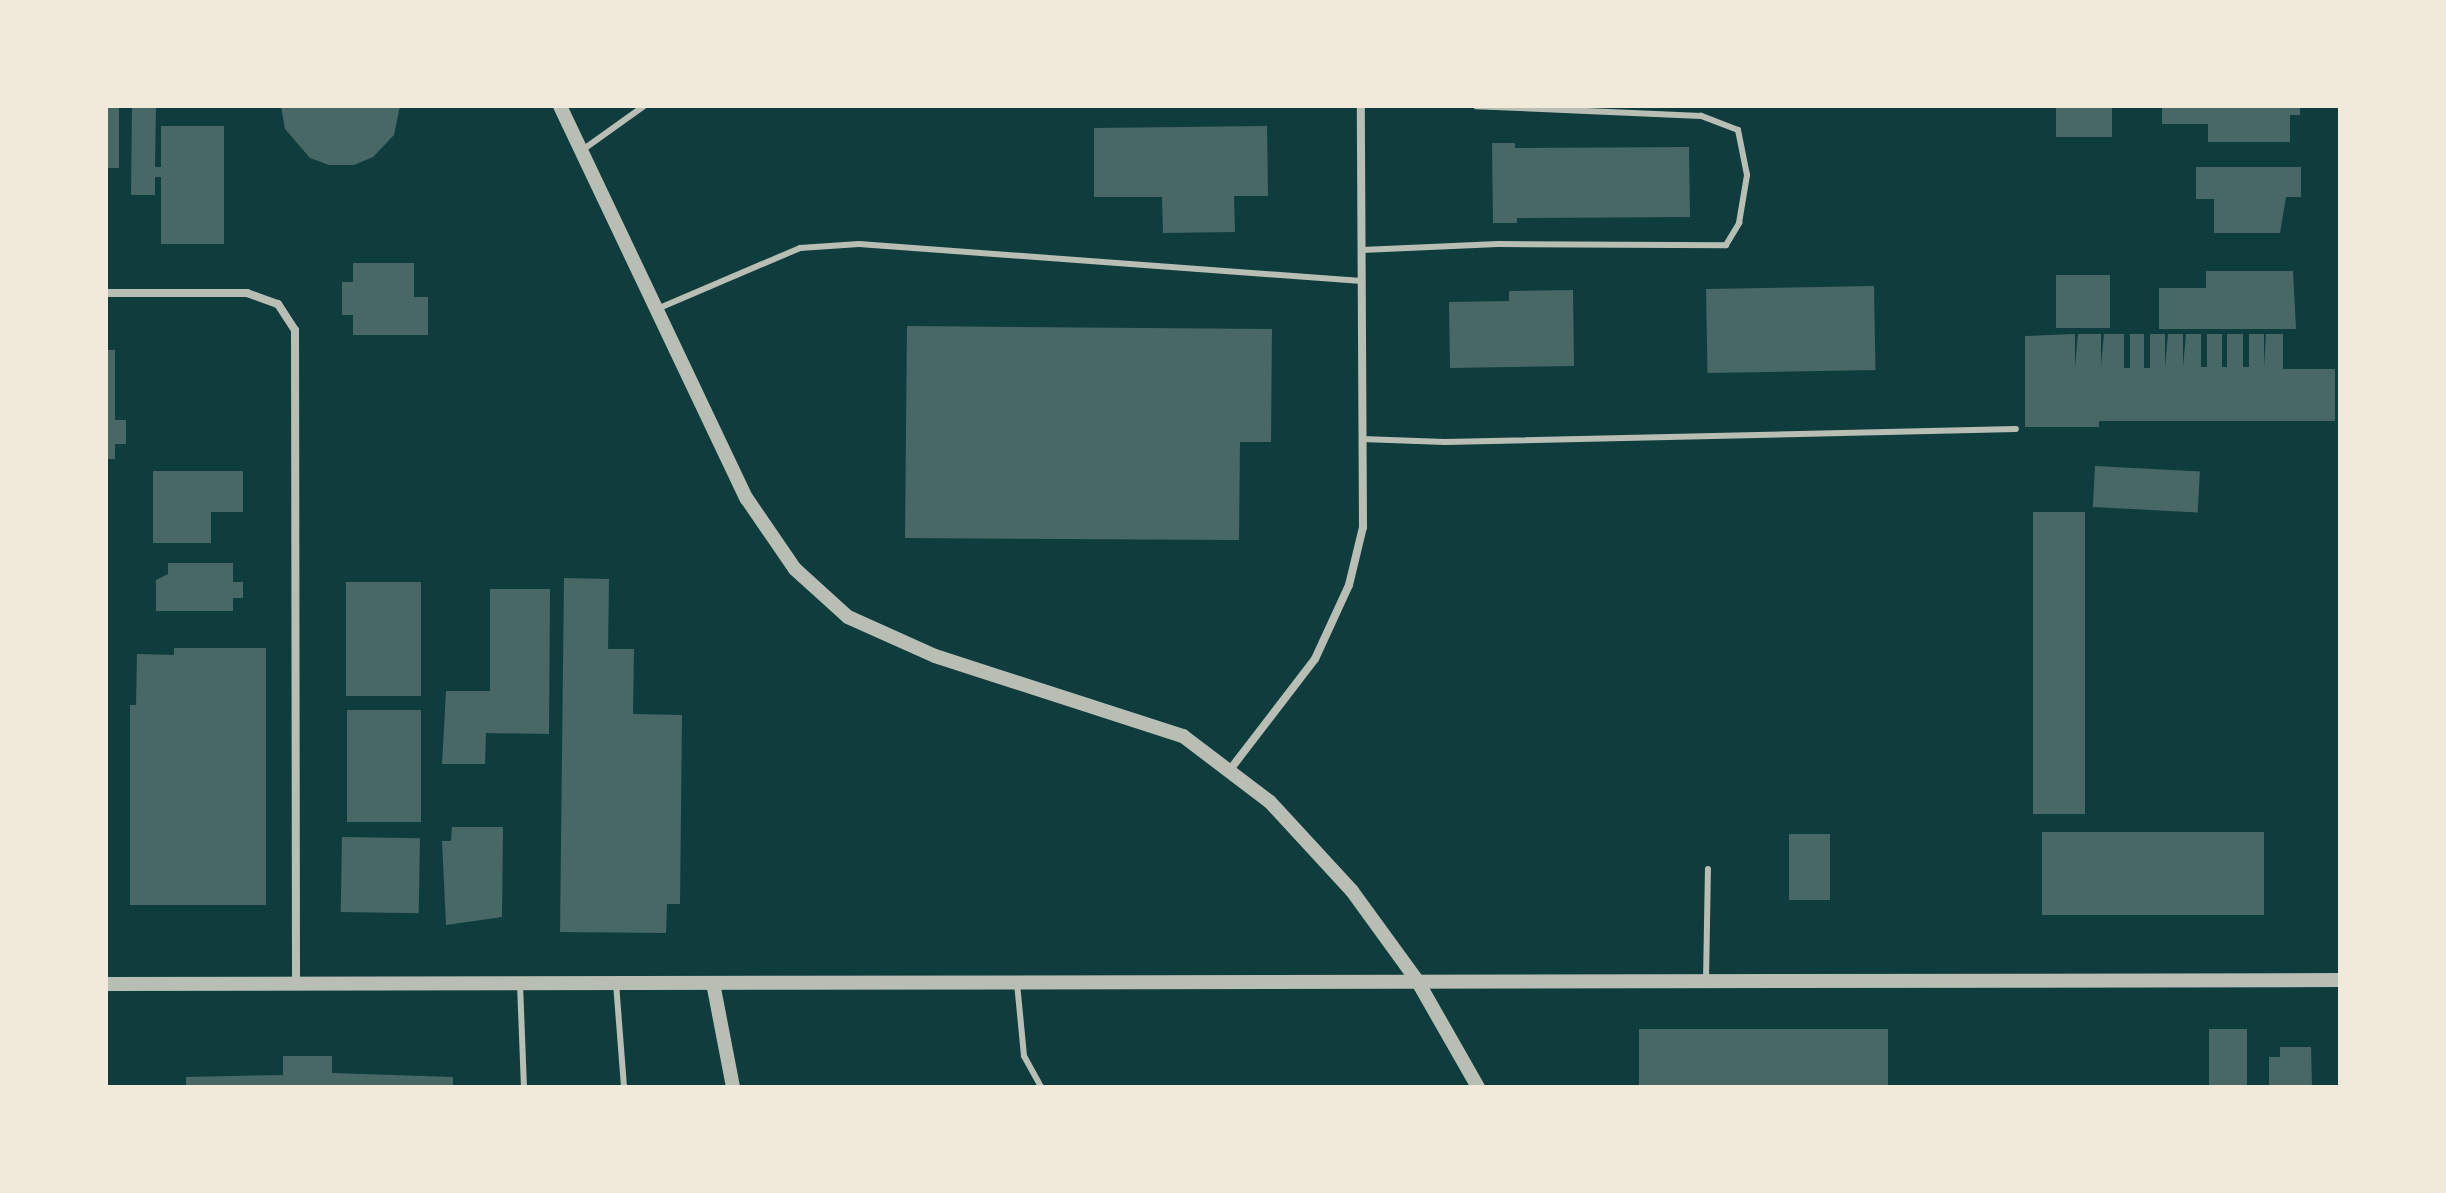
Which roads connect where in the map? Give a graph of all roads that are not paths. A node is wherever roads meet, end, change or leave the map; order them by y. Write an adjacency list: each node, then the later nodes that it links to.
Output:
1 (560, 106): 5 (street)
2 (644, 106): 5 (lane)
3 (1361, 106): 6 (street)
4 (1476, 106): 6 (lane)
5 (581, 151): 9 (street)
6 (1362, 250): 7 (street)
7 (1362, 281): 9 (lane); 11 (street)
8 (106, 293): 21 (street)
9 (657, 309): 12 (street)
10 (2016, 429): 11 (lane)
11 (1362, 439): 12 (street)
12 (1229, 771): 17 (street)
13 (1708, 869): 15 (lane)
14 (2340, 980): 15 (street)
15 (1706, 981): 17 (street)
16 (1017, 982): 17 (street); 19 (street); 26 (lane)
17 (1418, 982): 27 (street)
18 (616, 983): 19 (street); 22 (street); 24 (lane)
19 (713, 983): 25 (street)
20 (106, 984): 21 (street)
21 (296, 984): 22 (street)
22 (520, 984): 23 (lane)
23 (524, 1087)
24 (624, 1087)
25 (733, 1087)
26 (1041, 1087)
27 (1478, 1087)

